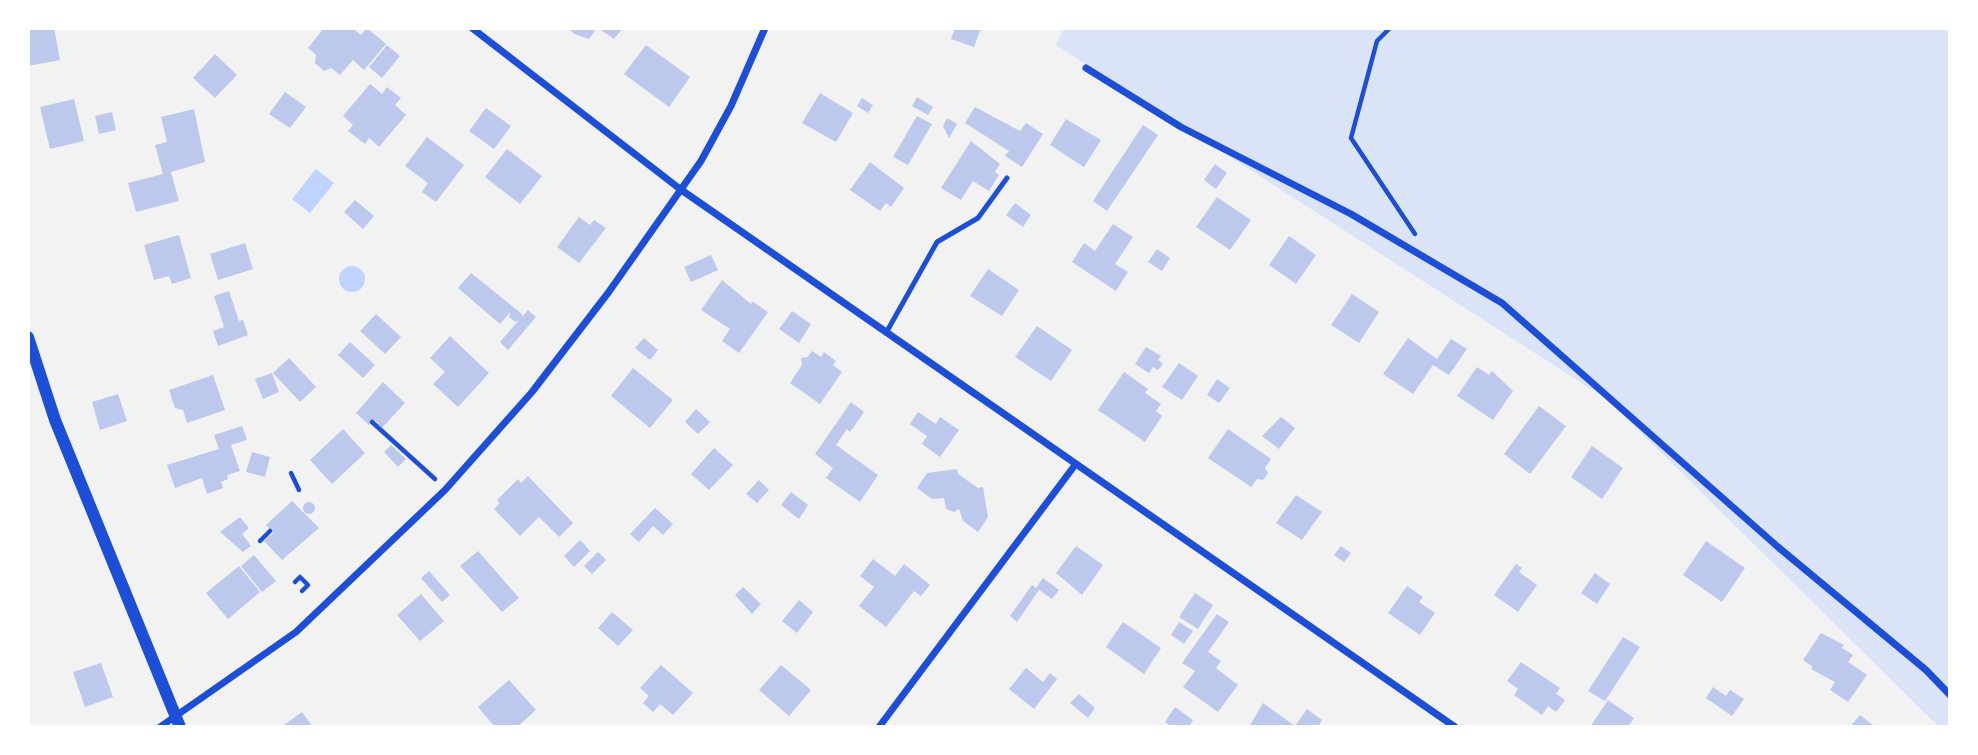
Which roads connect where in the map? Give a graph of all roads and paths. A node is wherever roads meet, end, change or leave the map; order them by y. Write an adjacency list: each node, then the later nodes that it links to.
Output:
1 (472, 28): 6 (street)
2 (765, 28): 6 (street)
3 (1390, 28): 7 (path)
4 (1086, 68): 7 (street)
5 (1007, 178): 8 (lane)
6 (680, 189): 8 (street); 20 (street)
7 (1433, 261): 19 (street)
8 (886, 333): 11 (street)
9 (28, 337): 20 (street)
10 (372, 422): 12 (path)
11 (1074, 465): 22 (street); 23 (street)
12 (427, 471)
13 (291, 473): 14 (path)
14 (299, 491)
15 (271, 530): 16 (path)
16 (260, 541)
17 (295, 582): 18 (path)
18 (302, 591)
19 (1950, 695)
20 (177, 722): 21 (street)
21 (160, 727)
22 (879, 727)
23 (1455, 727)

